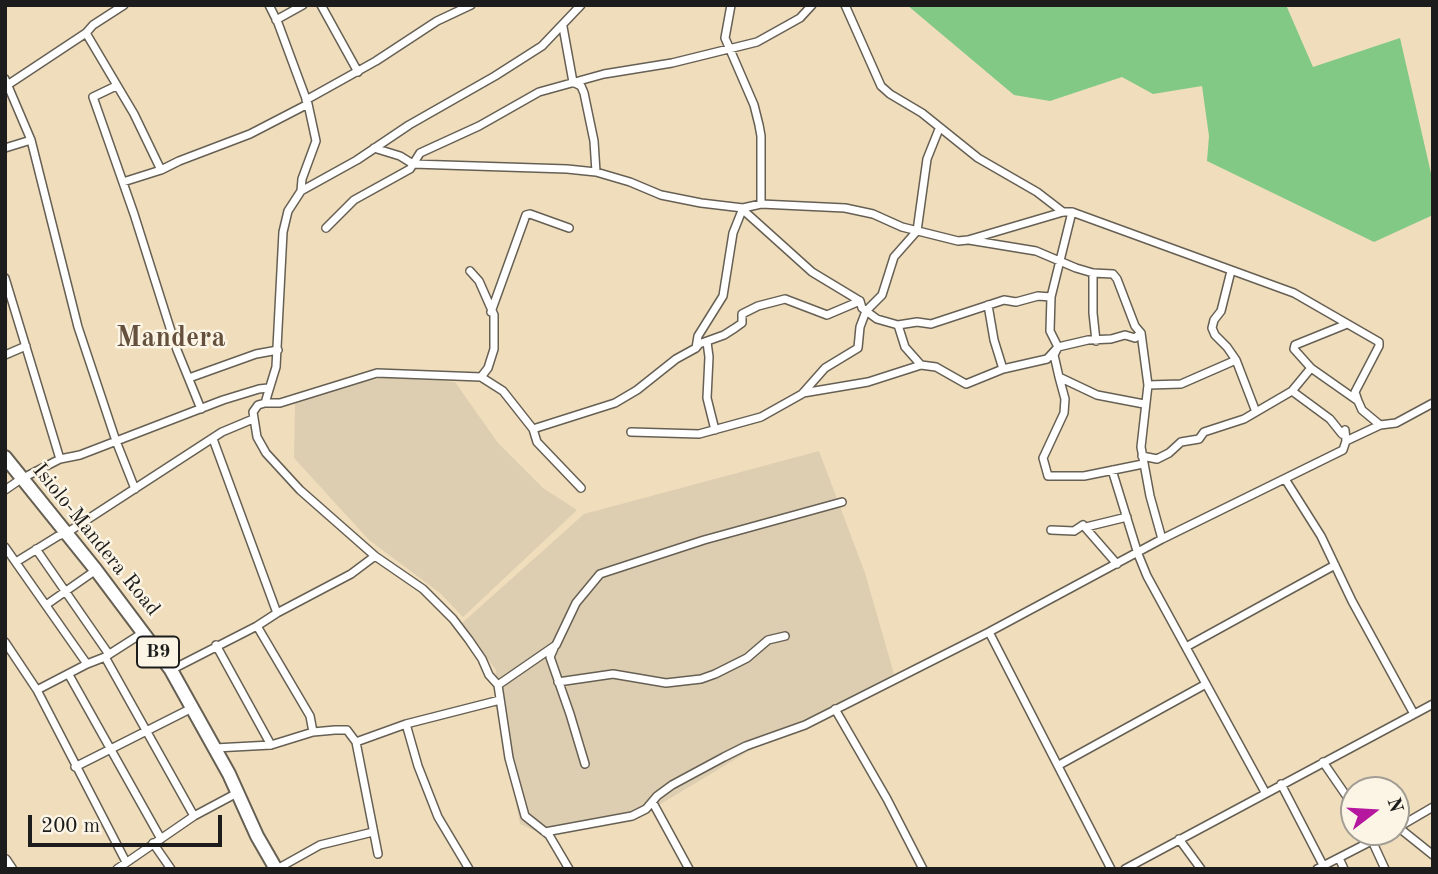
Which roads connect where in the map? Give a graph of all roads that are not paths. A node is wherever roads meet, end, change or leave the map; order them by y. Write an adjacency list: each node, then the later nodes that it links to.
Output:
1 (124, 5): 12 (street)
2 (269, 5): 10 (street)
3 (303, 5): 10 (street)
4 (321, 5): 14 (street)
5 (471, 5): 14 (street)
6 (582, 5): 11 (street)
7 (731, 5): 13 (street)
8 (812, 5): 13 (street)
9 (845, 5): 19 (street)
10 (276, 20): 18 (street)
11 (563, 27): 15 (street); 22 (street)
12 (86, 33): 16 (street); 17 (street)
13 (727, 48): 15 (street); 28 (street)
14 (358, 72): 18 (street)
15 (573, 82): 23 (street); 25 (street)
16 (6, 83): 20 (street)
17 (116, 86): 24 (street); 26 (street)
18 (307, 102): 24 (street); 27 (street)
19 (939, 129): 30 (street); 34 (street)
20 (31, 141): 21 (street); 79 (street)
21 (5, 148)
22 (374, 148): 23 (street); 27 (street)
23 (413, 164): 25 (street); 32 (street)
24 (161, 170): 26 (street)
25 (596, 172): 29 (street)
26 (123, 183): 62 (street)
27 (301, 191): 54 (street)
28 (761, 204): 29 (street); 34 (street)
29 (743, 209): 42 (street); 52 (street)
30 (1063, 212): 31 (street); 35 (street)
31 (1072, 212): 36 (street); 38 (street)
32 (326, 228)
33 (569, 228): 45 (street)
34 (917, 231): 35 (street); 44 (street)
35 (968, 240): 36 (street)
36 (1062, 261): 39 (street); 41 (street)
37 (470, 271): 45 (street)
38 (1231, 271): 46 (street); 56 (street)
39 (1093, 273): 48 (street); 49 (street)
40 (5, 278): 51 (street)
41 (1051, 297): 43 (street); 53 (street)
42 (860, 301): 44 (street); 50 (street)
43 (988, 305): 47 (street); 59 (street)
44 (866, 311): 47 (street); 66 (street)
45 (491, 312): 60 (street)
46 (1347, 324): 58 (street); 67 (street)
47 (898, 325): 57 (street)
48 (1141, 333): 49 (street); 63 (street)
49 (1096, 341): 53 (street)
50 (707, 342): 52 (street); 76 (street)
51 (26, 346): 55 (street); 82 (street)
52 (696, 348): 75 (street)
53 (1058, 348): 59 (street); 61 (street)
54 (278, 350): 62 (street); 64 (street)
55 (5, 355)
56 (1236, 360): 63 (street); 72 (street)
57 (920, 365): 59 (street); 66 (street)
58 (1311, 368): 65 (street); 67 (street)
59 (1003, 369)
60 (481, 377): 68 (street); 75 (street)
61 (1059, 377): 70 (street); 84 (street)
62 (189, 378): 71 (street)
63 (1148, 385): 70 (street)
64 (268, 388): 68 (street); 71 (street)
65 (1292, 391): 72 (street); 80 (street)
66 (802, 394): 76 (street)
67 (1358, 401): 74 (street)
68 (265, 402): 73 (street)
69 (1433, 403): 74 (street)
70 (1144, 404): 83 (street)
71 (201, 409): 79 (street)
72 (1256, 412): 83 (street)
73 (253, 419): 78 (street); 100 (street)
74 (1380, 425): 80 (street)
75 (533, 429): 87 (street)
76 (715, 430): 77 (street)
77 (631, 432)
78 (213, 439): 88 (street); 108 (street)
79 (116, 441): 82 (street); 88 (street)
80 (1346, 441): 86 (street)
81 (5, 457): 85 (highway, Isiolo-Mandera Road / B9)
82 (60, 459): 85 (street)
83 (1143, 460): 84 (street); 95 (street)
84 (1112, 470): 91 (street)
85 (21, 479): 89 (street); 94 (highway, Isiolo-Mandera Road / B9)
86 (1286, 479): 95 (street); 104 (street)
87 (582, 488)
88 (135, 489): 94 (street)
89 (5, 490)
90 (842, 502): 101 (street)
91 (1127, 517): 92 (street); 99 (street)
92 (1086, 527): 93 (street); 103 (street)
93 (1051, 530)
94 (65, 534): 98 (street); 105 (highway, Isiolo-Mandera Road / B9)
95 (1162, 539): 99 (street)
96 (5, 547): 102 (street)
97 (649, 548): 101 (street)
98 (36, 549): 102 (street); 106 (street)
99 (1138, 554): 103 (street); 116 (street)
100 (376, 556): 108 (street); 123 (street)
101 (652, 557): 115 (street)
102 (16, 562): 107 (street)
103 (1117, 564): 111 (street)
104 (1335, 565): 116 (street); 129 (street)
105 (96, 570): 106 (street); 110 (highway, Isiolo-Mandera Road / B9)
106 (66, 592): 107 (street); 117 (street)
107 (46, 605): 118 (street)
108 (276, 613): 109 (street)
109 (257, 626): 114 (street); 132 (street)
110 (144, 632): 117 (street); 119 (highway, Isiolo-Mandera Road / B9)
111 (989, 632): 128 (street); 139 (street)
112 (785, 636): 121 (street)
113 (5, 642): 124 (street)
114 (216, 645): 119 (street); 134 (street)
115 (556, 645): 121 (street); 123 (street)
116 (1186, 647): 122 (street)
117 (107, 655): 118 (street); 131 (street)
118 (87, 664): 120 (street)
119 (171, 670): 127 (highway, Isiolo-Mandera Road / B9)
120 (69, 675): 124 (street); 135 (street)
121 (558, 682): 138 (street)
122 (1206, 684): 139 (street); 143 (street)
123 (498, 685): 125 (street)
124 (37, 690): 140 (street)
125 (499, 700): 130 (street); 150 (street)
126 (1433, 704): 129 (street)
127 (192, 708): 131 (street); 136 (highway, Isiolo-Mandera Road / B9)
128 (835, 709): 145 (street); 169 (street)
129 (1414, 714): 137 (street)
130 (406, 724): 133 (street); 166 (street)
131 (147, 731): 135 (street); 147 (street)
132 (313, 732): 133 (street); 134 (street)
133 (356, 742): 149 (street)
134 (271, 745): 136 (street)
135 (109, 748): 140 (street); 153 (street)
136 (214, 748): 144 (highway, Isiolo-Mandera Road / B9)
137 (1324, 762): 141 (street); 142 (street)
138 (585, 764)
139 (1059, 765): 170 (street)
140 (75, 767): 160 (street)
141 (1281, 784): 143 (street); 161 (street)
142 (1340, 786)
143 (1265, 792): 152 (street)
144 (237, 793): 147 (street); 165 (highway, Isiolo-Mandera Road / B9)
145 (653, 803): 150 (street); 168 (street)
146 (1433, 807): 148 (street)
147 (194, 816): 153 (street)
148 (1410, 820)
149 (373, 832): 156 (street); 165 (street)
150 (545, 832): 167 (street)
151 (1410, 837): 157 (street)
152 (1179, 839): 171 (street); 172 (street)
153 (157, 841): 160 (street); 164 (street)
154 (1363, 846): 158 (street)
155 (1375, 846): 174 (street)
156 (378, 854)
157 (1433, 855)
158 (1339, 858): 161 (street); 173 (street)
159 (5, 860): 163 (main road)
160 (126, 862): 162 (street)
161 (1320, 867)
162 (118, 868)
163 (11, 869)
164 (171, 869)
165 (276, 869)
166 (469, 869)
167 (569, 869)
168 (689, 869)
169 (923, 869)
170 (1111, 869)
171 (1125, 869)
172 (1202, 869)
173 (1344, 869)
174 (1385, 869)

